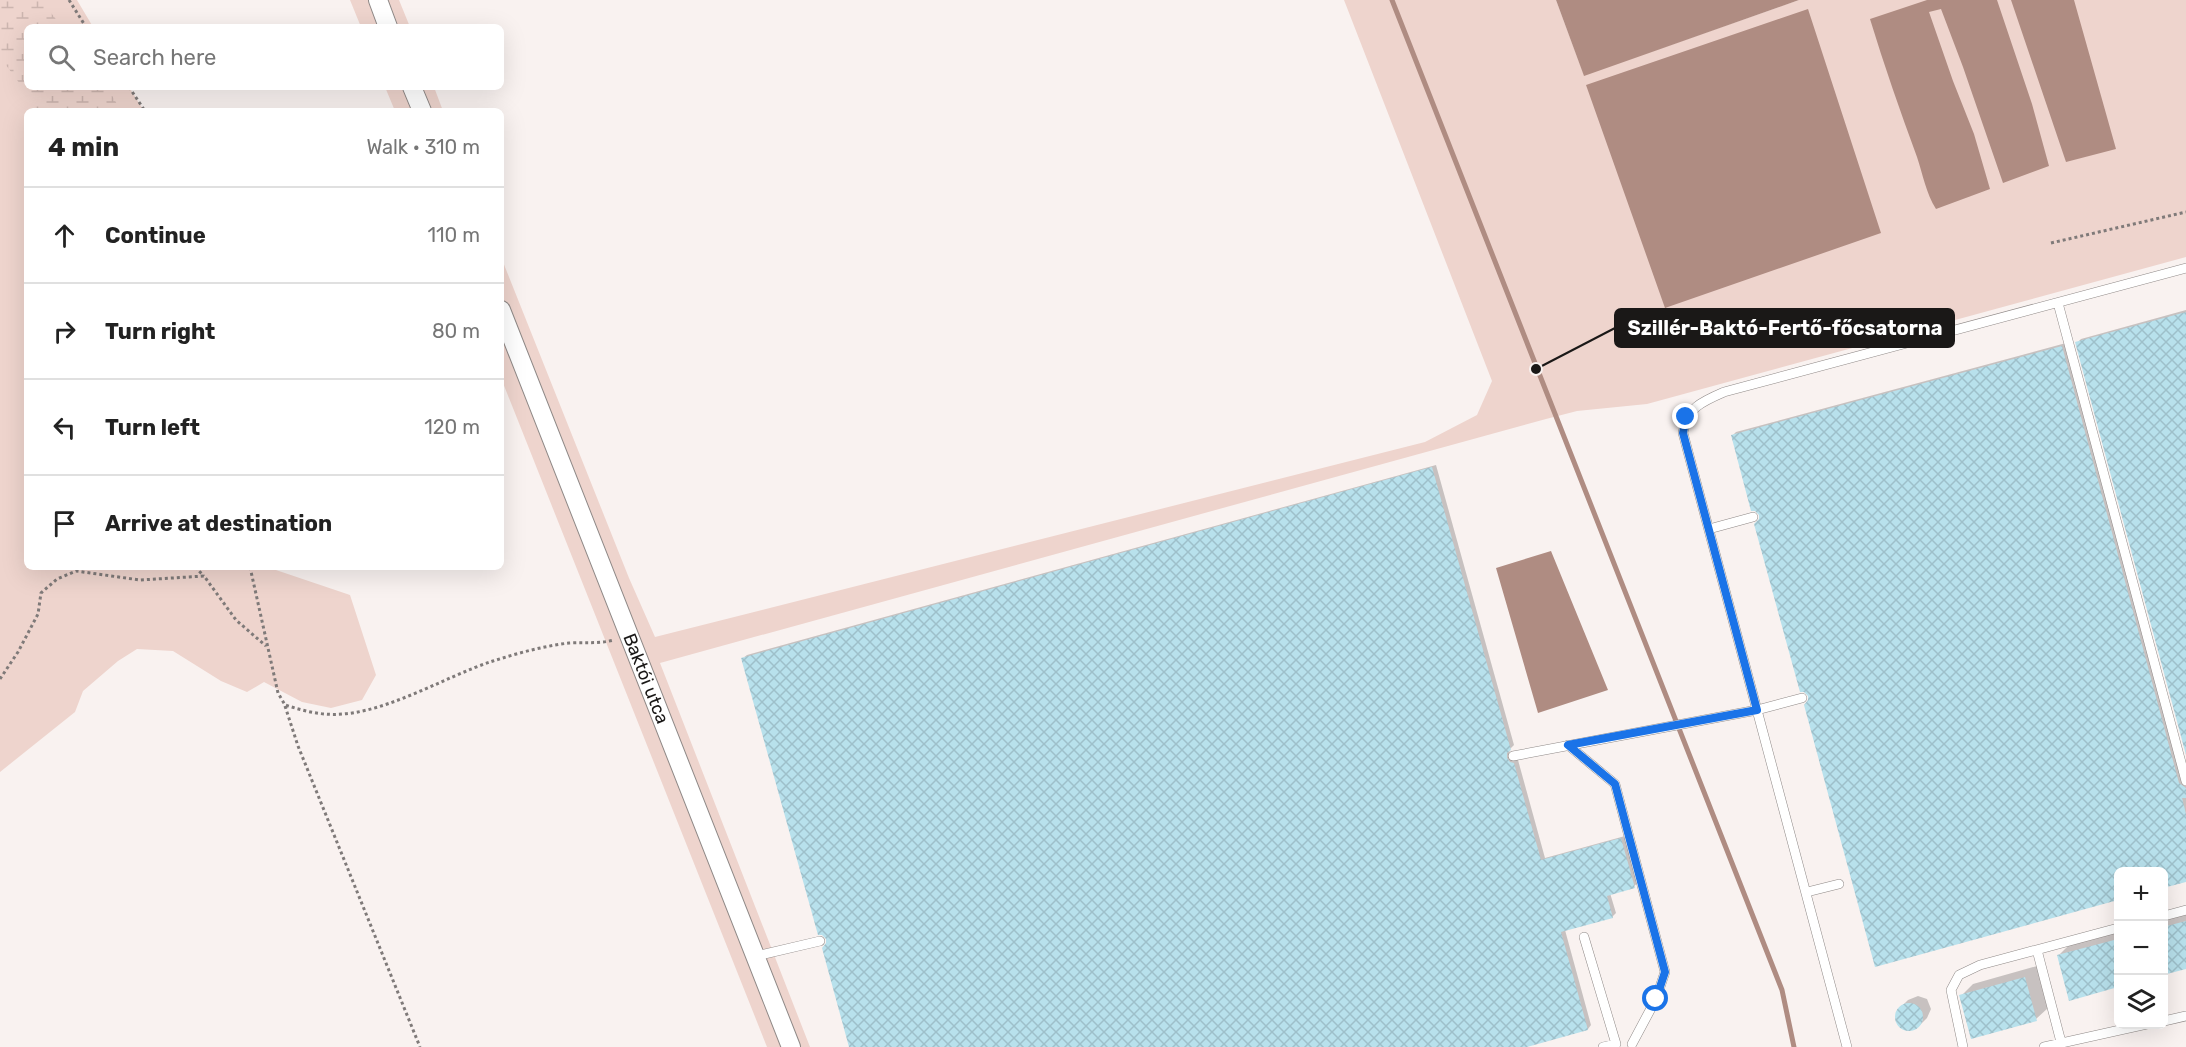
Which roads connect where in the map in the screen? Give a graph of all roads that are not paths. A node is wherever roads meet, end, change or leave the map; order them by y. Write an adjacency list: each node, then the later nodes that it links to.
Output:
1 (378, 0): 2 (street)
2 (387, 24)
3 (413, 90): 4 (street)
4 (421, 108)
5 (2186, 268): 6 (lane)
6 (2058, 303): 9 (lane); 14 (lane)
7 (504, 318): 23 (street, Baktói utca)
8 (1753, 517): 9 (lane)
9 (1709, 529): 11 (lane)
10 (1802, 698): 11 (lane)
11 (1757, 710): 12 (lane); 16 (lane)
12 (1568, 745): 13 (lane); 29 (lane)
13 (1513, 756)
14 (2186, 781)
15 (1839, 884): 16 (lane)
16 (1807, 892): 32 (lane)
17 (2186, 910): 18 (lane)
18 (2168, 915)
19 (2114, 929): 22 (lane)
20 (1584, 937): 28 (lane)
21 (820, 941): 23 (lane)
22 (2037, 950): 27 (lane); 33 (lane)
23 (756, 956): 30 (street, Baktói utca)
24 (2186, 1017): 25 (lane)
25 (2168, 1020)
26 (2123, 1029): 27 (lane)
27 (2061, 1042): 34 (lane)
28 (1616, 1044): 29 (lane); 31 (lane)
29 (1632, 1045)
30 (791, 1047)
31 (1603, 1047)
32 (1847, 1047)
33 (1963, 1047)
34 (2044, 1047)

